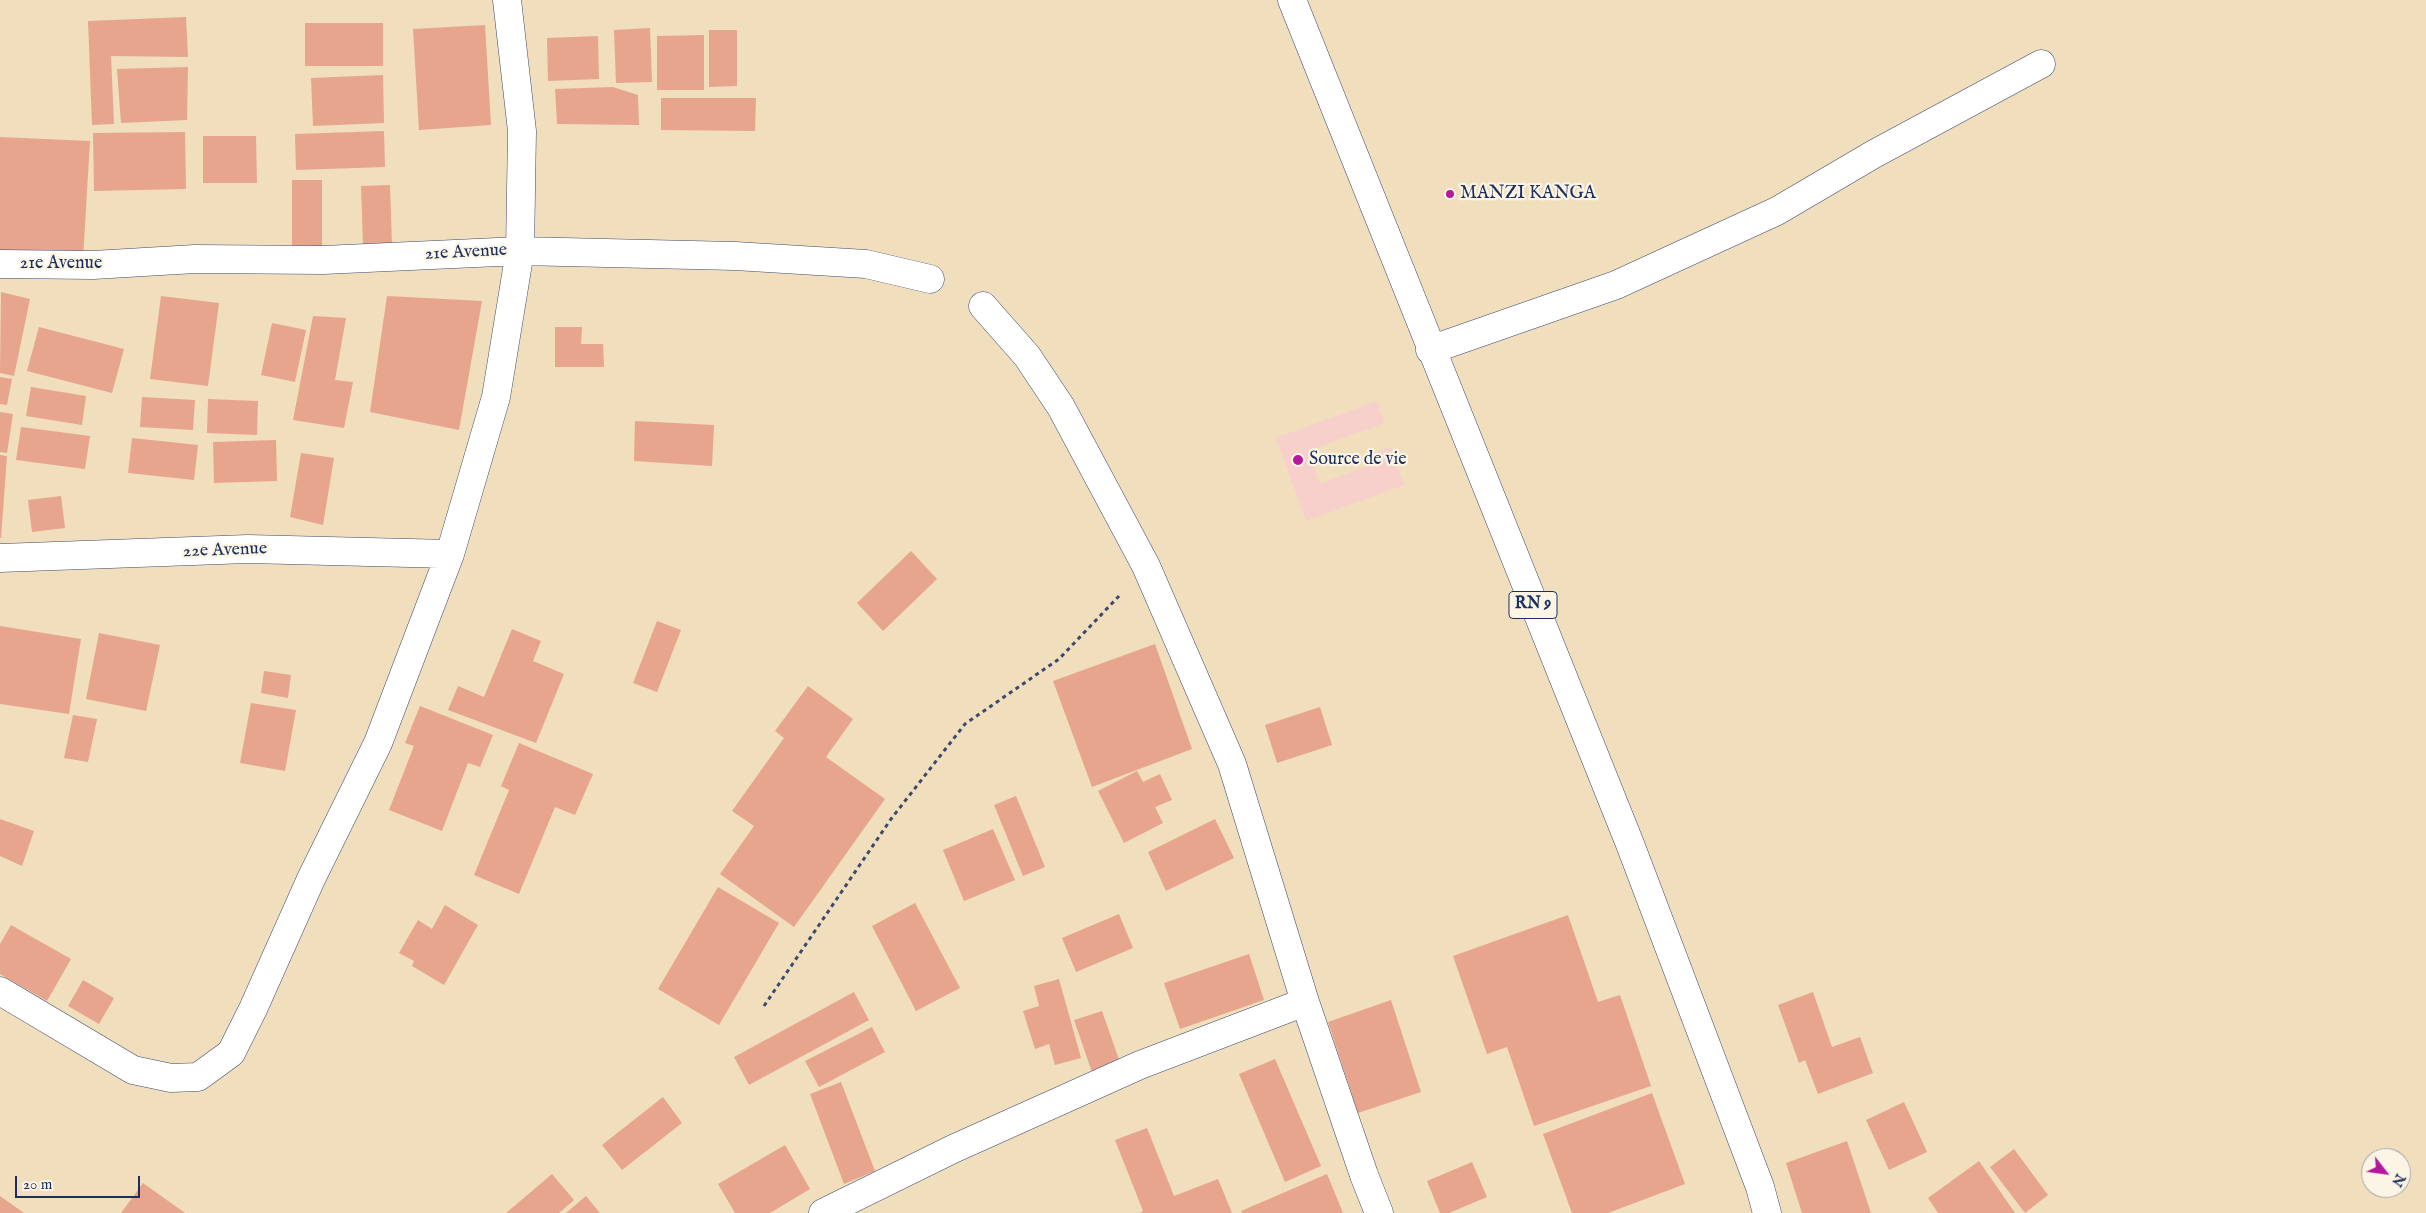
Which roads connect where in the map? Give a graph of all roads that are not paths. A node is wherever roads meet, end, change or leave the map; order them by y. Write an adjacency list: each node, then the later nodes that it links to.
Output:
1 (507, 0): 4 (street)
2 (1292, 0): 8 (street, RN 9)
3 (2041, 64): 8 (street)
4 (520, 251): 5 (street, 21e Avenue); 6 (street, 21e Avenue); 9 (street)
5 (0, 264)
6 (930, 279)
7 (983, 306): 12 (street)
8 (1430, 350): 15 (street, RN 9)
9 (450, 554): 10 (street, 22e Avenue); 11 (street)
10 (0, 558)
11 (0, 991)
12 (1304, 1002): 13 (street); 14 (street)
13 (823, 1213)
14 (1379, 1213)
15 (1767, 1213)

